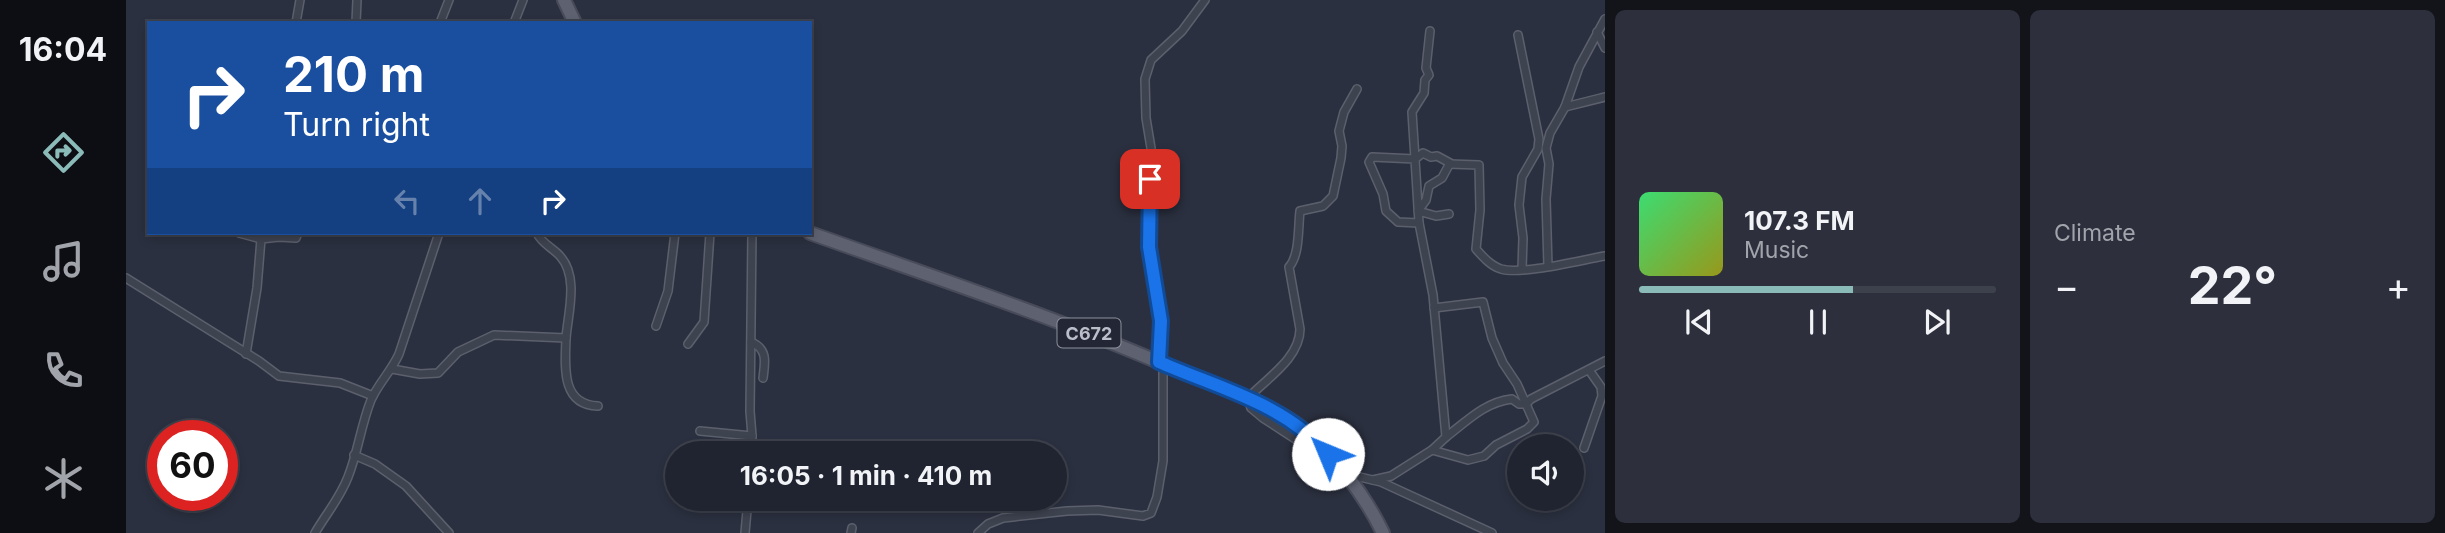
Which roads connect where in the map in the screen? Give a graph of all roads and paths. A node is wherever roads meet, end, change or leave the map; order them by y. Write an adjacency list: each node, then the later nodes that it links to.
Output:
1 (300, 0): 8 (street)
2 (357, 0): 9 (street)
3 (449, 0): 10 (street)
4 (523, 0): 11 (street)
5 (564, 0): 12 (main road)
6 (1205, 0): 45 (street)
7 (1605, 19): 14 (street)
8 (296, 21)
9 (356, 21)
10 (441, 21)
11 (515, 21)
12 (574, 21)
13 (1430, 31): 20 (street)
14 (1597, 32): 16 (street); 19 (street)
15 (1518, 35): 36 (street)
16 (1605, 48)
17 (1357, 89): 50 (street)
18 (1605, 97): 19 (street)
19 (1565, 107): 35 (street)
20 (1415, 159): 21 (street); 22 (street); 24 (street)
21 (1449, 164): 22 (street); 36 (street)
22 (1418, 211): 23 (street); 24 (street)
23 (1449, 214)
24 (1419, 223): 38 (street)
25 (812, 234): 45 (main road, C672)
26 (247, 235): 33 (street)
27 (297, 235): 33 (street)
28 (438, 235): 46 (street)
29 (538, 235): 40 (street)
30 (676, 235): 39 (street)
31 (710, 235): 42 (street)
32 (752, 235): 41 (street)
33 (261, 239): 43 (street)
34 (1605, 256): 35 (street)
35 (1548, 266): 36 (street)
36 (1522, 269)
37 (126, 278): 43 (street)
38 (1434, 308): 51 (street); 55 (street)
39 (656, 326)
40 (566, 338): 46 (street); 52 (street)
41 (751, 342): 48 (street); 54 (street)
42 (688, 344)
43 (246, 354): 49 (street)
44 (1605, 361): 47 (street)
45 (1161, 363): 50 (main road, C672); 66 (street)
46 (392, 369): 49 (street)
47 (1589, 369): 51 (street); 57 (street)
48 (763, 378)
49 (373, 396): 59 (street)
50 (1247, 398): 60 (main road, C672)
51 (1526, 404): 55 (street); 58 (street)
52 (598, 406)
53 (700, 431): 54 (street)
54 (752, 436): 56 (street)
55 (1446, 437): 58 (street)
56 (752, 441)
57 (1584, 448)
58 (1432, 450): 61 (street)
59 (354, 456): 63 (street); 64 (street)
60 (1342, 470): 61 (street); 67 (main road, C672)
61 (1373, 480): 68 (street)
62 (747, 511): 65 (street)
63 (315, 533)
64 (449, 533)
65 (745, 533)
66 (978, 533)
67 (1383, 533)
68 (1492, 533)

